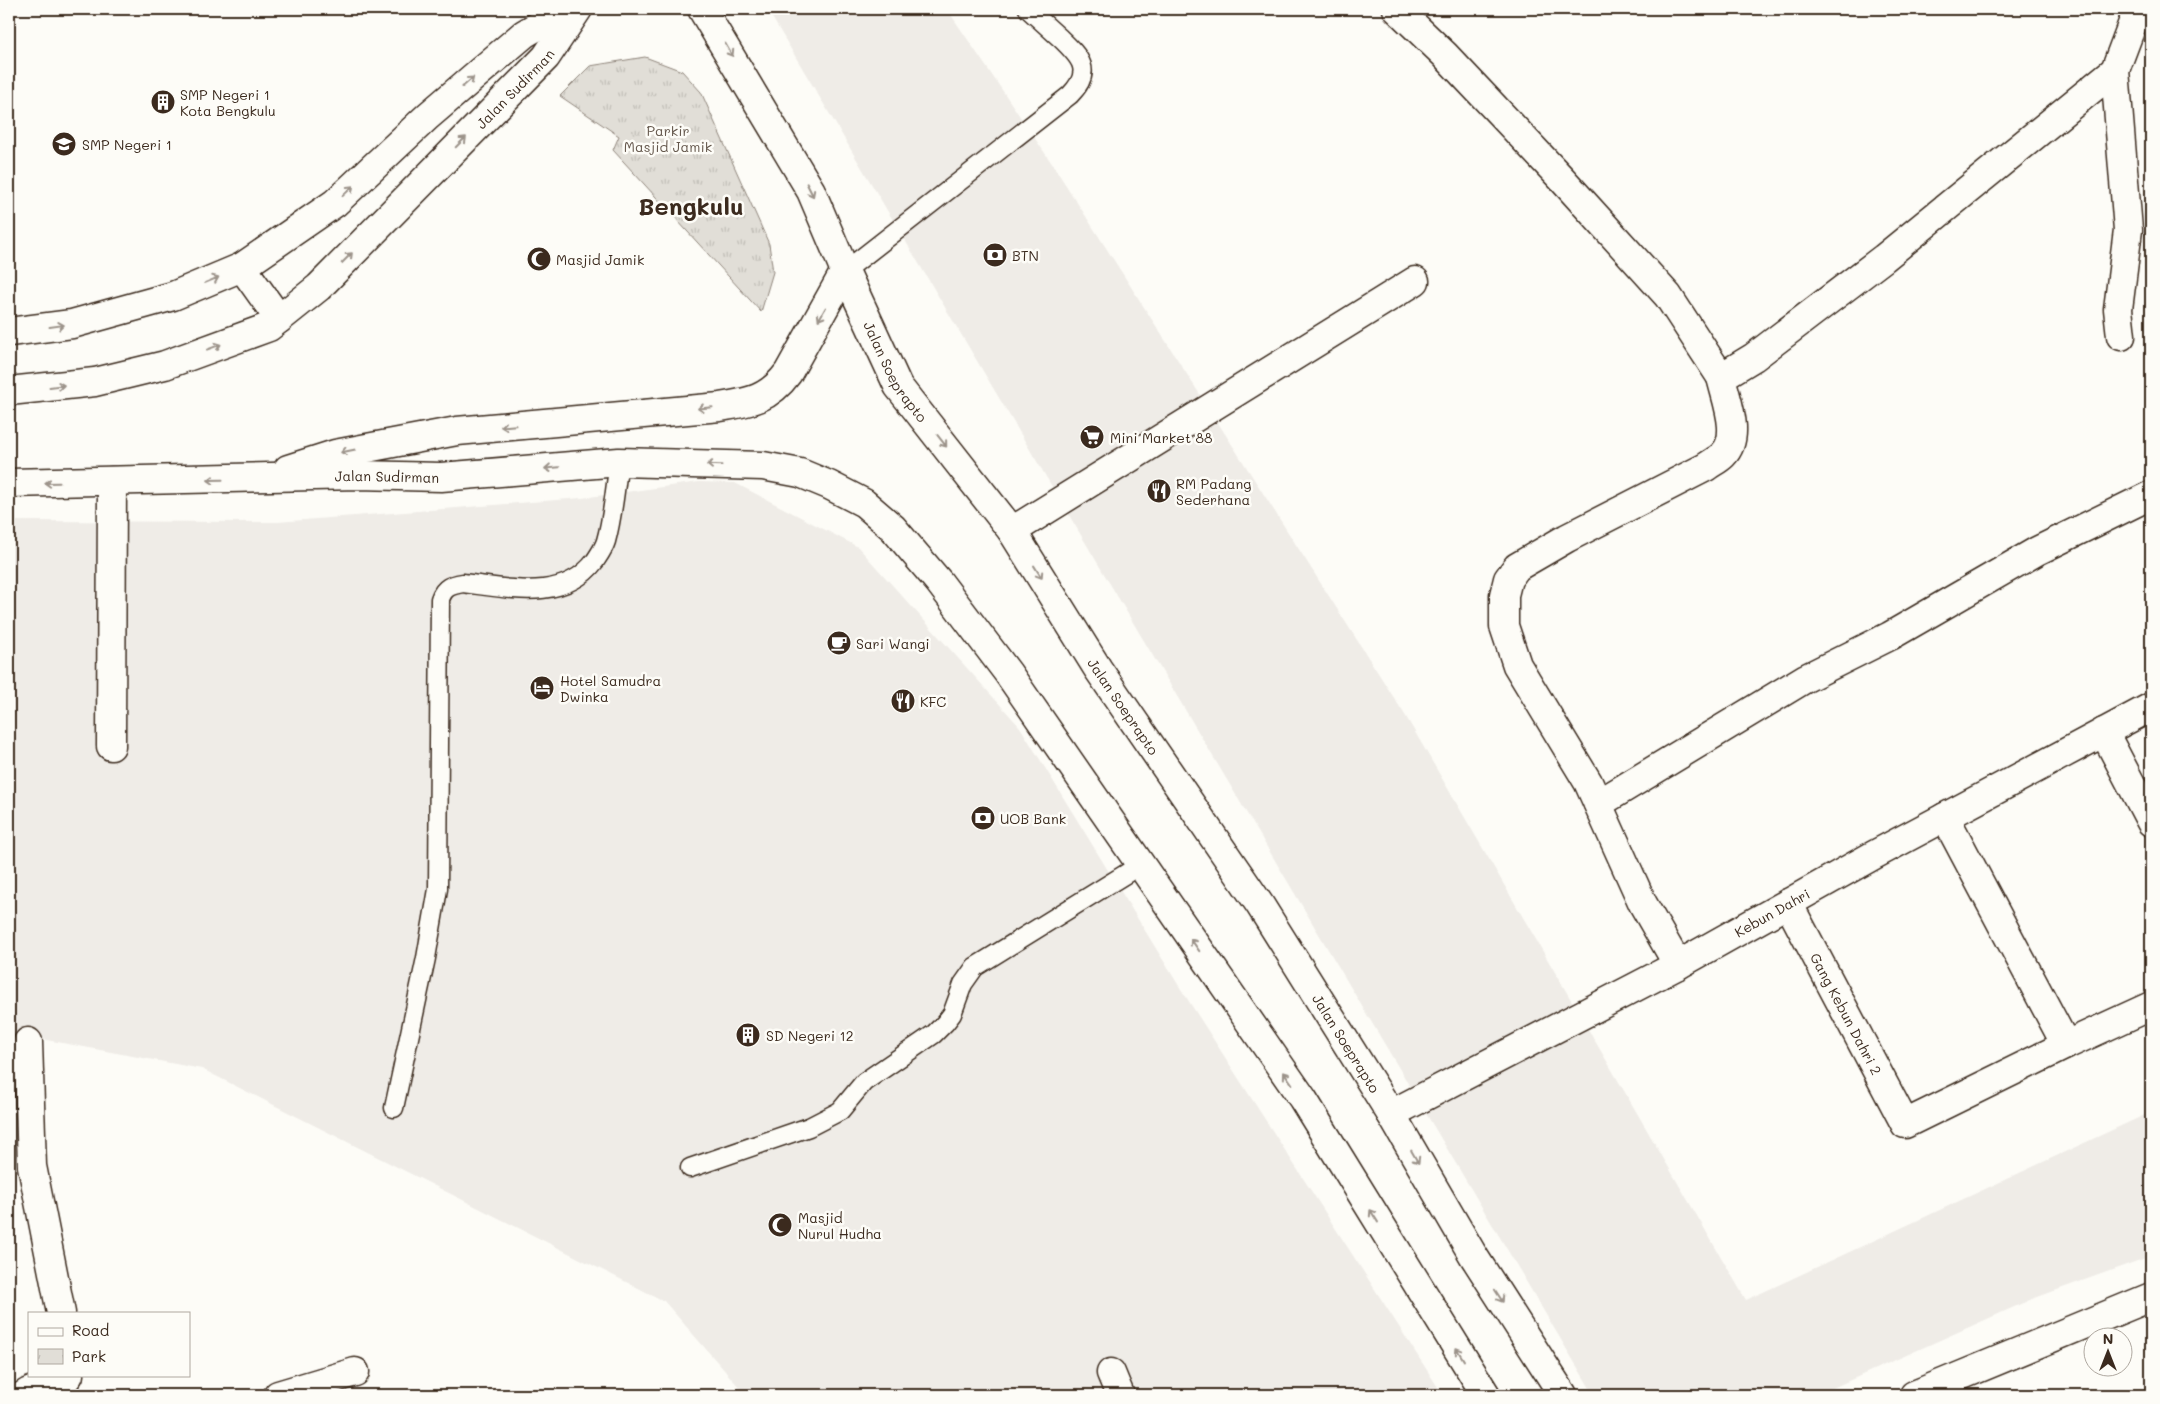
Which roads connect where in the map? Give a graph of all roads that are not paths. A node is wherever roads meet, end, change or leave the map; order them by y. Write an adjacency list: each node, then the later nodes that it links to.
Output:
1 (566, 9): 8 (street, Jalan Sudirman, one-way to 1)
2 (578, 9): 11 (street, Jalan Sudirman, one-way to 2)
3 (702, 9): 9 (street, Jalan Soeprapto, one-way to 9)
4 (1028, 9): 9 (lane)
5 (1397, 9): 14 (street)
6 (2138, 9): 7 (street)
7 (2115, 70): 13 (street); 14 (street)
8 (242, 268): 11 (street); 12 (street, Jalan Sudirman, one-way to 8)
9 (845, 271): 17 (street, one-way to 17); 21 (street, Jalan Soeprapto, one-way to 21)
10 (1415, 281): 21 (street)
11 (279, 319): 15 (street, Jalan Sudirman, one-way to 11)
12 (9, 332)
13 (2121, 336)
14 (1721, 377): 25 (street)
15 (9, 392)
16 (619, 462): 17 (street, Jalan Sudirman, one-way to 17); 28 (street, Jalan Sudirman, one-way to 16); 34 (lane)
17 (256, 479): 18 (street, Jalan Sudirman, one-way to 18)
18 (112, 481): 19 (street, Jalan Sudirman, one-way to 19); 24 (street)
19 (9, 483)
20 (2151, 495): 25 (street)
21 (1012, 531): 35 (street, Jalan Soeprapto, one-way to 35)
22 (2151, 708): 23 (street, Kebun Dahri)
23 (2104, 732): 26 (street, Kebun Dahri); 27 (street)
24 (111, 746)
25 (1598, 804): 30 (street)
26 (1945, 817): 29 (street, Kebun Dahri); 33 (street)
27 (2151, 822)
28 (1140, 865): 36 (lane); 43 (street, one-way to 28)
29 (1788, 903): 30 (street, Kebun Dahri); 33 (street, Gang Kebun Dahri 2)
30 (1678, 965): 35 (street, Kebun Dahri)
31 (2151, 1006): 33 (street)
32 (28, 1042): 38 (street)
33 (2066, 1045)
34 (394, 1108)
35 (1391, 1114): 44 (street, Jalan Soeprapto, one-way to 44)
36 (690, 1168)
37 (2151, 1297): 45 (street)
38 (61, 1312)
39 (355, 1372): 42 (street)
40 (67, 1376): 41 (street)
41 (24, 1395)
42 (278, 1395)
43 (1486, 1395)
44 (1563, 1395)
45 (1914, 1395)

